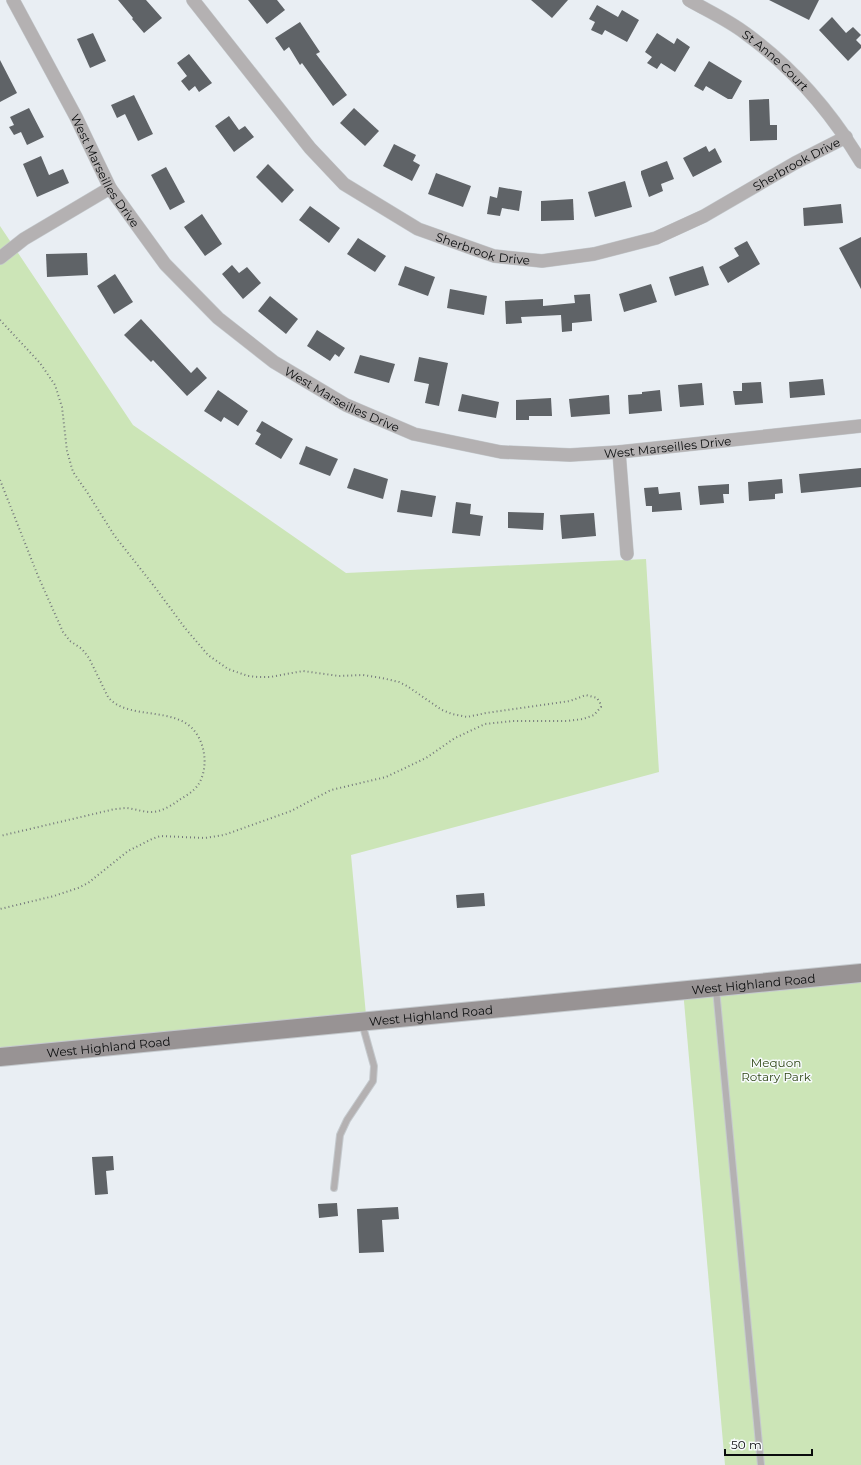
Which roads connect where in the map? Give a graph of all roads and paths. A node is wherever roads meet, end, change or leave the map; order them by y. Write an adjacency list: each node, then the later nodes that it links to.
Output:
1 (13, 0): 6 (street, West Marseilles Drive)
2 (193, 0): 4 (street, Sherbrook Drive)
3 (689, 0): 4 (street, St Anne Court)
4 (846, 137): 5 (street, St Anne Court)
5 (861, 162)
6 (110, 188): 7 (street); 10 (street, West Marseilles Drive)
7 (0, 258)
8 (0, 320): 14 (path)
9 (861, 426): 10 (street, West Marseilles Drive)
10 (619, 452): 12 (street)
11 (0, 480): 13 (path)
12 (627, 554)
13 (0, 836)
14 (0, 909)
15 (861, 973): 16 (main road, West Highland Road)
16 (716, 987): 17 (main road, West Highland Road); 20 (lane)
17 (361, 1022): 18 (main road, West Highland Road); 19 (lane)
18 (0, 1057)
19 (334, 1188)
20 (761, 1465)

